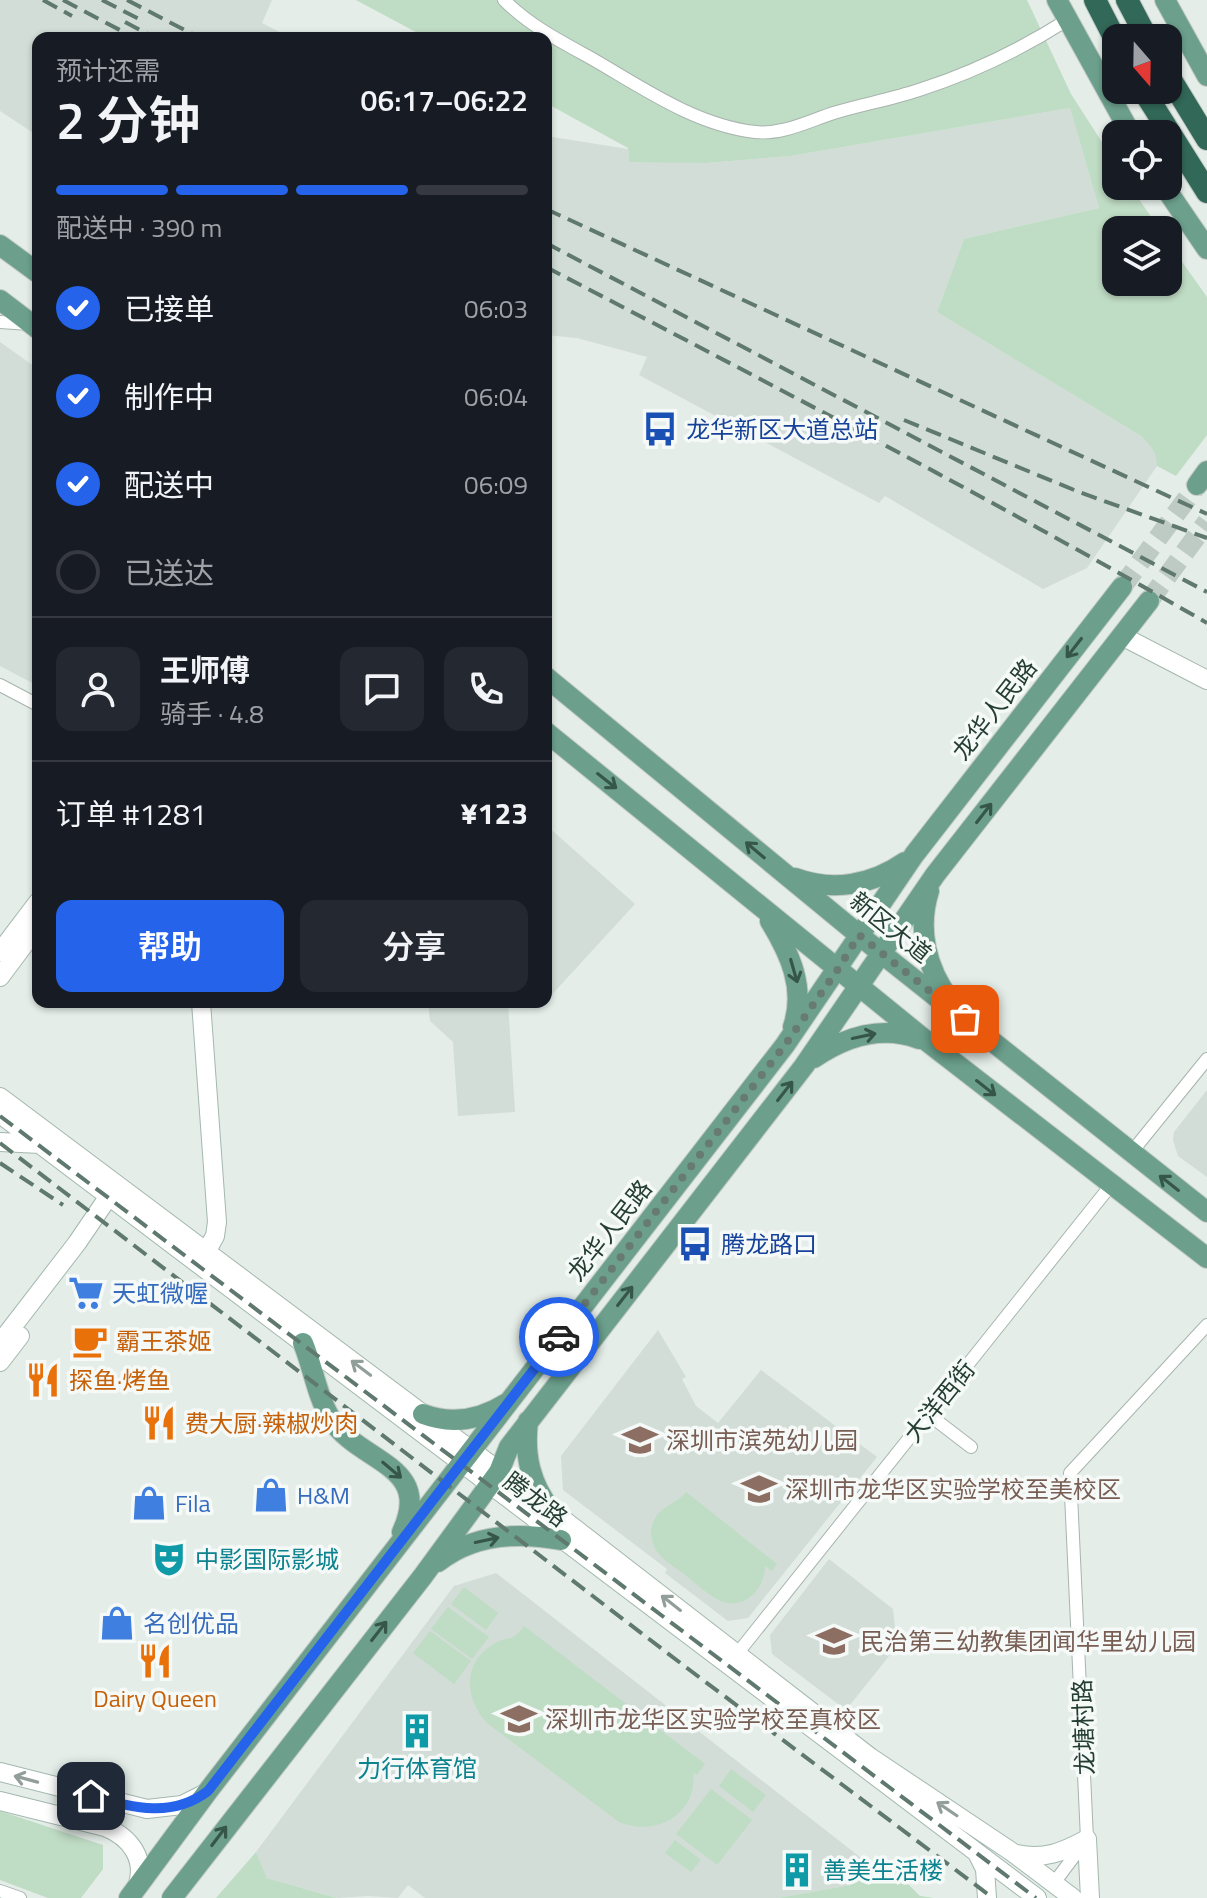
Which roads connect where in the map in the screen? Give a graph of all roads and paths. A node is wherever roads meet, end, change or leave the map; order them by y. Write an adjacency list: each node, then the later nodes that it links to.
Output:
1 (504, 0): 9 (street)
2 (1057, 0): 6 (main road)
3 (1095, 0): 7 (highway)
4 (1127, 0): 8 (highway)
5 (1165, 0): 11 (main road)
6 (1060, 24): 10 (street); 14 (main road)
7 (1107, 24)
8 (1140, 24)
9 (544, 32)
10 (552, 37)
11 (1207, 76)
12 (1182, 98): 15 (highway)
13 (1152, 104): 16 (highway)
14 (1122, 120)
15 (1207, 139)
16 (1207, 192)
17 (1174, 200): 19 (main road)
18 (0, 245): 20 (main road)
19 (1207, 249)
20 (32, 269)
21 (0, 300): 23 (main road)
22 (0, 322): 24 (street)
23 (32, 325)
24 (32, 327)
25 (1122, 587): 33 (main road, 龙华人民路, one-way to 33)
26 (1149, 601): 27 (main road)
27 (1122, 636): 28 (main road); 35 (main road, one-way to 27)
28 (1207, 680)
29 (552, 682): 34 (main road, 新区大道, one-way to 29)
30 (0, 685): 31 (street)
31 (32, 702)
32 (552, 737): 36 (main road, one-way to 36)
33 (914, 855): 34 (main road); 39 (main road, 龙华人民路)
34 (782, 873): 39 (main road, 新区大道)
35 (935, 875): 41 (main road); 46 (main road)
36 (758, 904): 42 (main road); 48 (main road, one-way to 48)
37 (32, 910): 40 (main road)
38 (32, 934): 43 (main road)
39 (859, 935): 41 (main road, 新区大道); 42 (main road, 龙华人民路)
40 (0, 952)
41 (881, 953): 44 (main road); 46 (main road, 新区大道)
42 (838, 969): 44 (main road); 48 (main road, 龙华人民路)
43 (0, 977)
44 (859, 987): 47 (main road); 50 (main road)
45 (201, 1008): 60 (main road)
46 (965, 1019): 55 (main road, 新区大道)
47 (930, 1044): 50 (main road, one-way to 47); 56 (main road, one-way to 56)
48 (785, 1045): 67 (main road, 龙华人民路)
49 (1207, 1059): 55 (street)
50 (804, 1066): 70 (main road, one-way to 50)
51 (0, 1097): 53 (main road, 腾龙路)
52 (0, 1114): 53 (main road, 腾龙路)
53 (39, 1137): 54 (main road); 57 (main road, 腾龙路); 60 (main road, 腾龙路)
54 (0, 1142)
55 (1131, 1153): 58 (main road, 新区大道, one-way to 55)
56 (1111, 1185): 61 (main road); 69 (street, 大洋西街)
57 (109, 1196): 59 (main road); 65 (main road, 腾龙路)
58 (1207, 1212)
59 (77, 1243): 64 (main road); 66 (main road)
60 (206, 1252): 68 (main road, 腾龙路, one-way to 60)
61 (1200, 1253): 62 (street)
62 (1207, 1266)
63 (1207, 1325): 82 (street, 龙塘村路)
64 (0, 1343)
65 (303, 1343): 72 (main road, 腾龙路); 76 (main road, one-way to 76)
66 (0, 1362)
67 (510, 1401): 68 (main road); 72 (main road, 龙华人民路)
68 (423, 1414): 72 (main road, 腾龙路)
69 (928, 1414): 71 (street); 78 (street, 大洋西街)
70 (528, 1421): 73 (main road); 74 (main road)
71 (971, 1447)
72 (466, 1458): 73 (main road, 腾龙路); 76 (main road, 龙华人民路)
73 (494, 1479): 74 (main road, 腾龙路); 75 (main road, 腾龙路); 77 (main road)
74 (551, 1510): 78 (main road, 腾龙路, one-way to 74)
75 (561, 1540): 77 (main road, one-way to 75); 83 (main road, 腾龙路)
76 (389, 1559): 80 (main road, 龙华人民路)
77 (423, 1576): 89 (main road, one-way to 77)
78 (737, 1654): 84 (main road, 腾龙路, one-way to 78)
79 (0, 1772): 80 (main road, one-way to 79)
80 (208, 1791): 86 (main road, 龙华人民路)
81 (0, 1801): 86 (main road)
82 (1087, 1839): 84 (main road); 87 (street); 92 (main road)
83 (976, 1852): 87 (main road, 腾龙路); 90 (main road)
84 (1012, 1852): 87 (main road, 腾龙路)
85 (0, 1891): 88 (street)
86 (133, 1893)
87 (1041, 1895): 91 (main road, 腾龙路)
88 (20, 1898)
89 (172, 1898)
90 (987, 1898)
91 (1073, 1898)
92 (1090, 1898)

